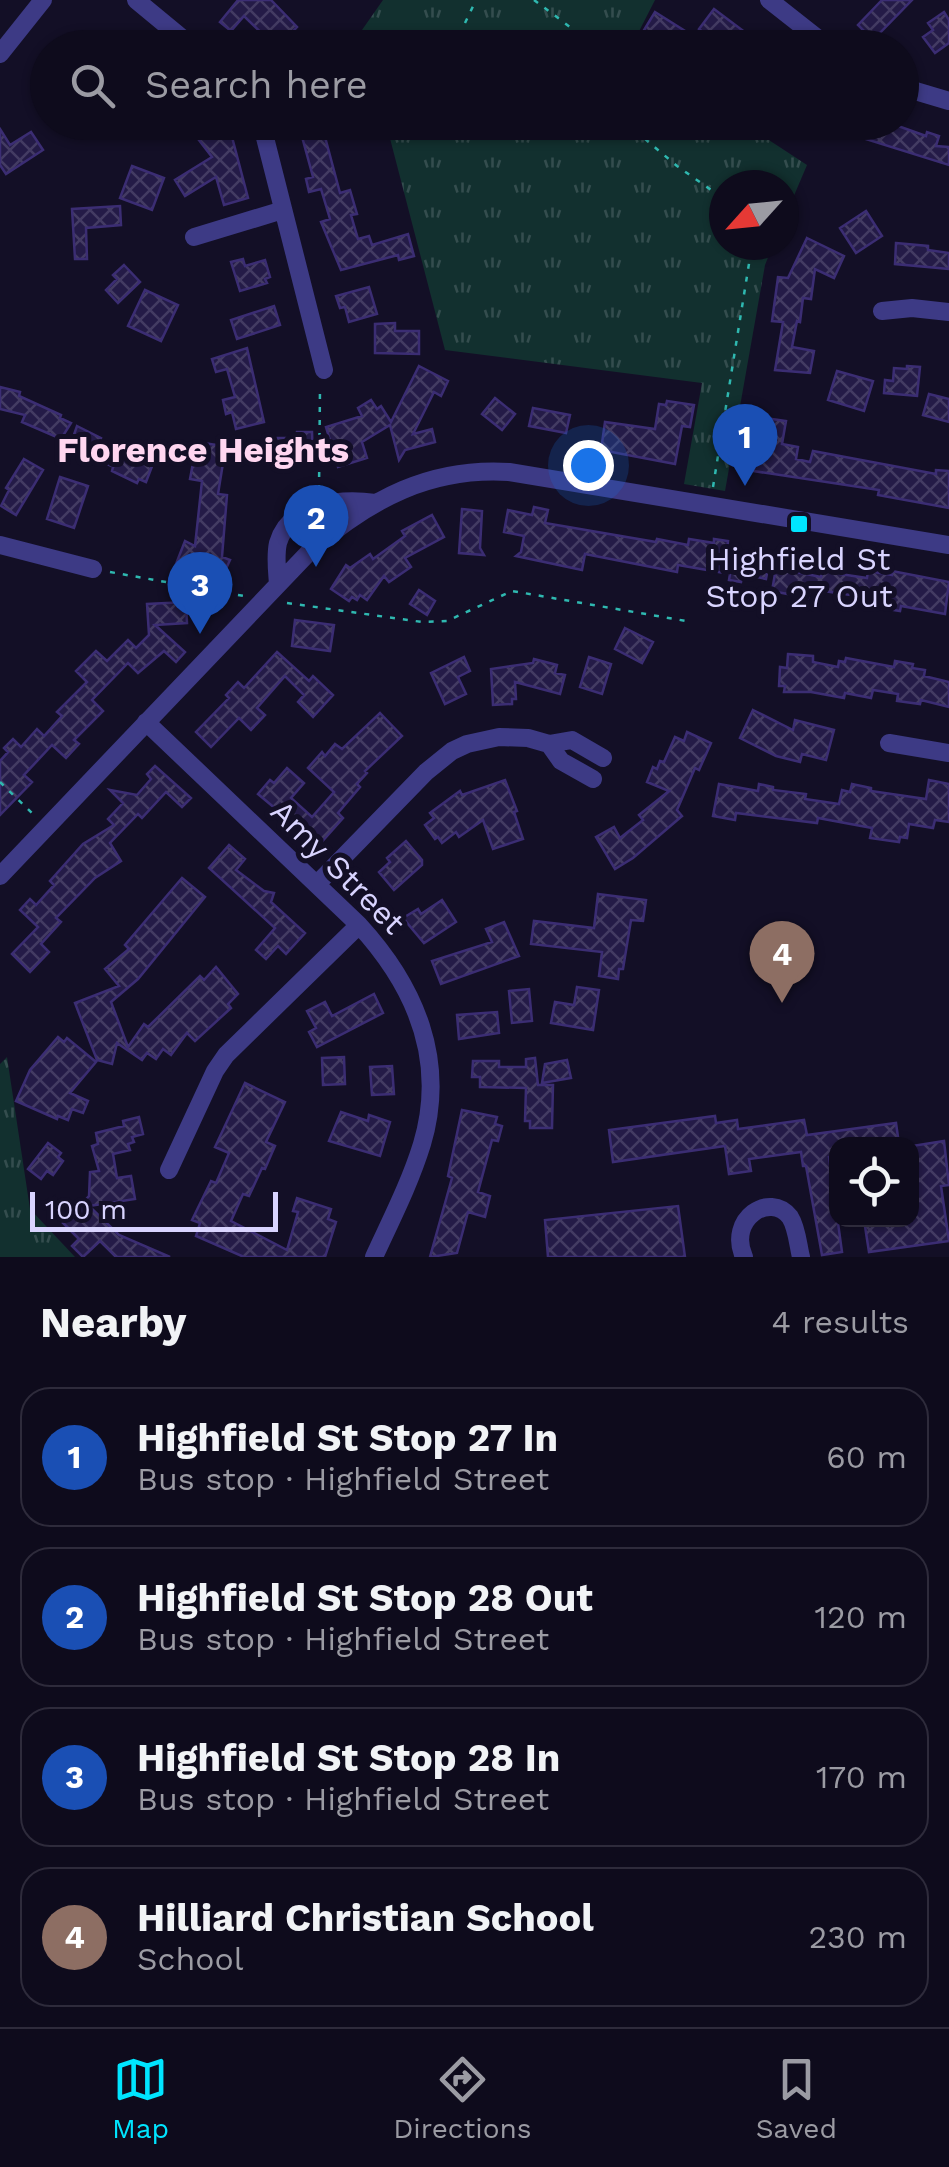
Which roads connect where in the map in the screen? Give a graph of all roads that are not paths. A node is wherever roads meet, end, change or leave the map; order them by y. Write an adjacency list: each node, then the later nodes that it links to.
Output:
1 (43, 0): 6 (street)
2 (136, 0): 4 (street)
3 (769, 0): 5 (street)
4 (172, 30)
5 (807, 30)
6 (0, 54)
7 (919, 92): 8 (street)
8 (949, 101)
9 (266, 140): 10 (street)
10 (283, 210): 11 (street); 14 (street)
11 (194, 237)
12 (882, 311): 13 (street)
13 (949, 312)
14 (324, 370)
15 (376, 503): 17 (street); 19 (street); 19 (street)
16 (0, 545): 18 (street)
17 (949, 545)
18 (93, 569)
19 (278, 584): 20 (street)
20 (146, 722): 26 (street); 27 (street, Amy Street)
21 (889, 742): 23 (street)
22 (549, 744): 24 (street); 25 (street); 27 (street)
23 (949, 753)
24 (604, 758)
25 (593, 779)
26 (0, 876)
27 (318, 884): 28 (street, Amy Street)
28 (360, 925): 29 (street); 30 (street, Amy Street)
29 (169, 1170)
30 (374, 1257)
31 (744, 1257): 32 (street)
32 (802, 1257)

